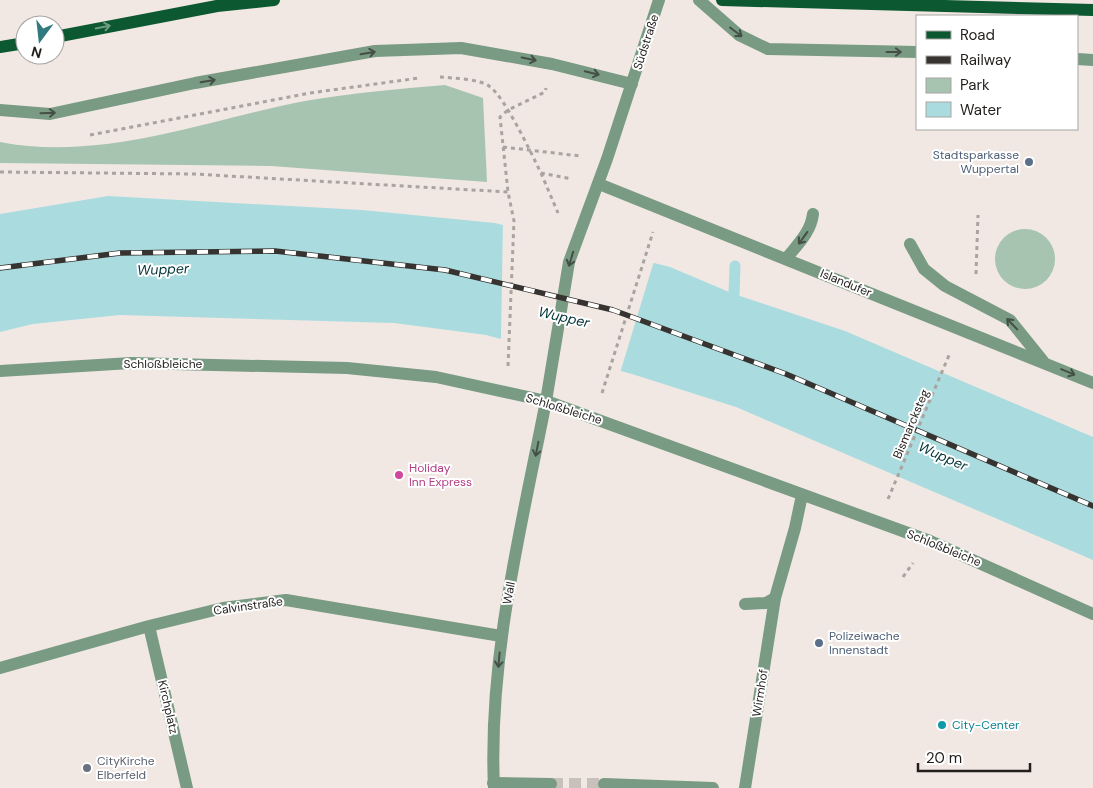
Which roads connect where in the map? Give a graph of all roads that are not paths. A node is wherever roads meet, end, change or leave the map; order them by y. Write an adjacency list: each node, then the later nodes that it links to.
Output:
1 (274, 0): 6 (main road, one-way to 1)
2 (659, 0): 12 (street, Südstraße)
3 (699, 0): 9 (street, one-way to 9)
4 (722, 0): 5 (main road)
5 (1093, 10)
6 (65, 35)
7 (15, 44): 8 (main road)
8 (0, 47)
9 (916, 52)
10 (1078, 59): 11 (street)
11 (1093, 60)
12 (632, 84): 13 (street, one-way to 12); 14 (street)
13 (0, 110)
14 (599, 184): 17 (street, Islandufer); 21 (street, Wall, one-way to 21)
15 (813, 214): 17 (street, one-way to 17)
16 (910, 244): 18 (street, one-way to 16)
17 (786, 259): 18 (street, Islandufer)
18 (1043, 361): 20 (street, Islandufer, one-way to 20)
19 (0, 371): 21 (street, Schloßbleiche)
20 (1093, 383)
21 (546, 401): 22 (street, Schloßbleiche); 27 (street, Wall, one-way to 27)
22 (802, 495): 23 (street, Wirmhof); 25 (street, Schloßbleiche)
23 (774, 598): 24 (street); 34 (street, Wirmhof)
24 (745, 604)
25 (1093, 614)
26 (149, 626): 27 (street, Calvinstraße); 28 (street, Calvinstraße); 32 (street, Kirchplatz)
27 (501, 636): 31 (street, Wall, one-way to 31)
28 (0, 668)
29 (552, 784): 31 (street)
30 (604, 784): 33 (street)
31 (493, 785)
32 (187, 788)
33 (713, 788)
34 (745, 788)

